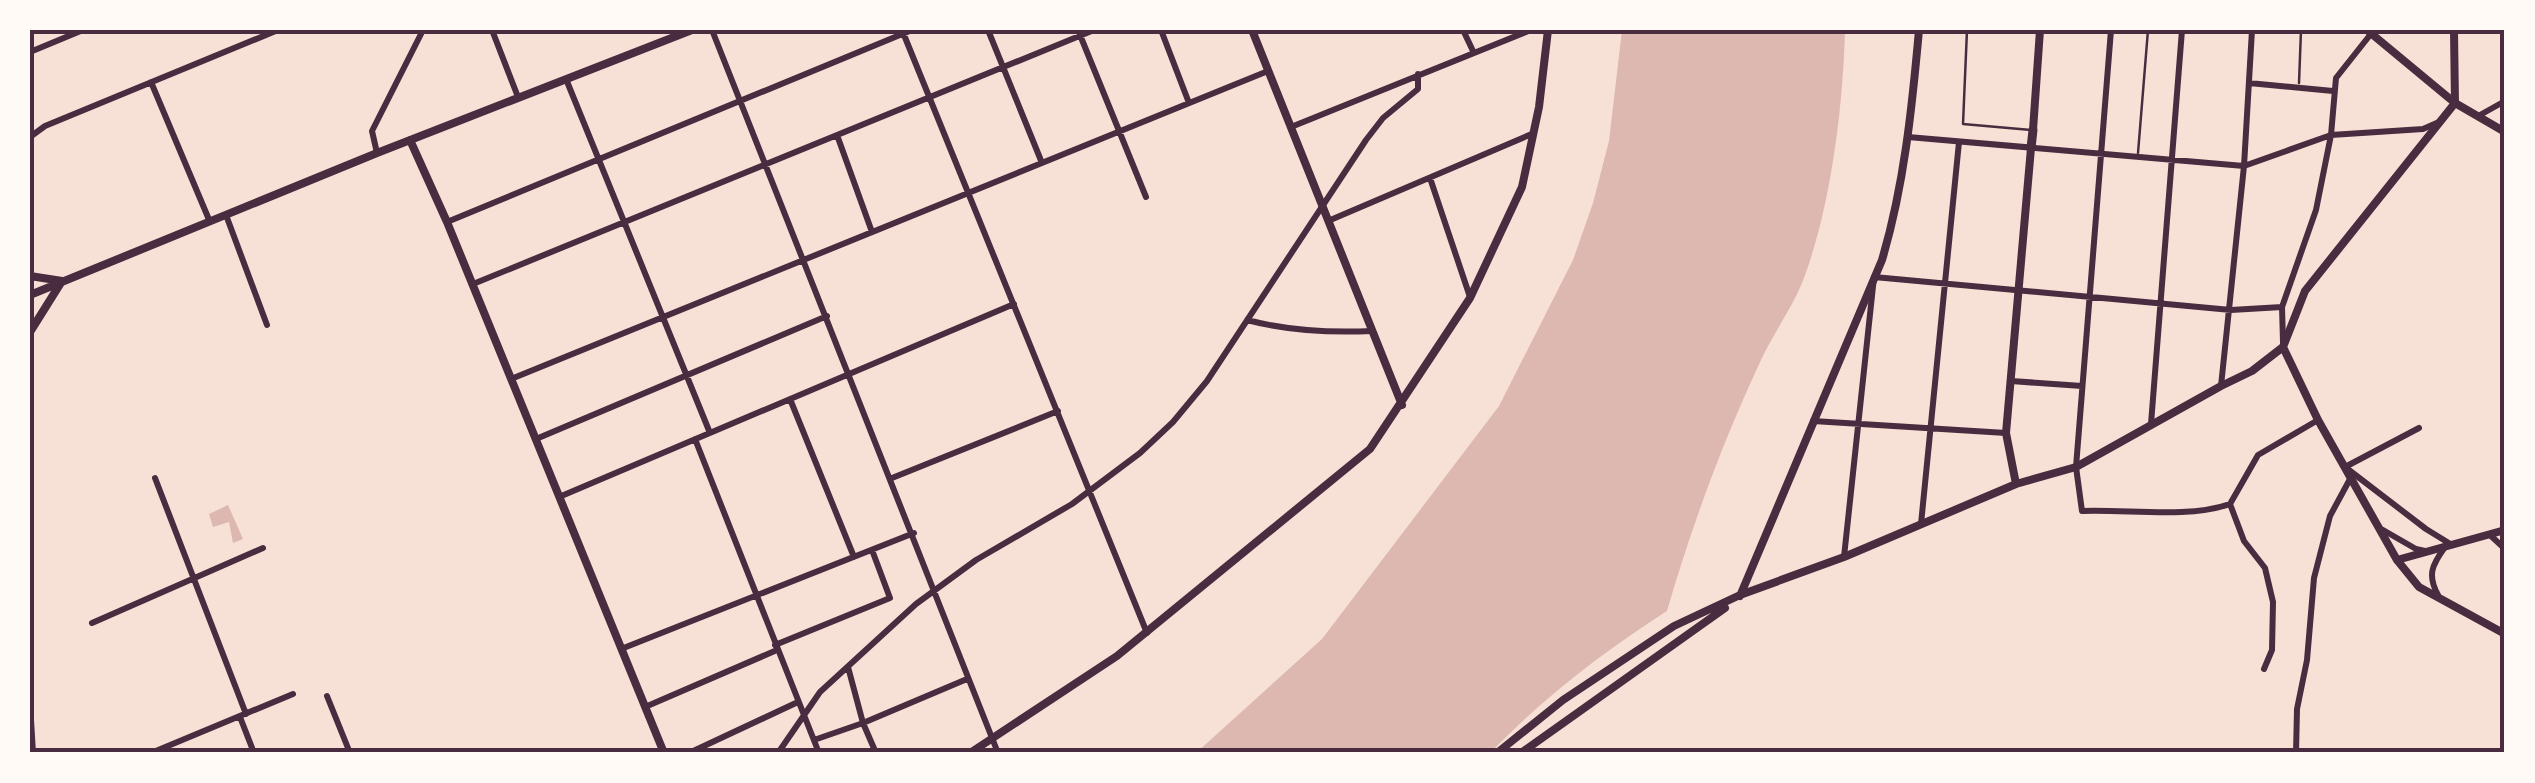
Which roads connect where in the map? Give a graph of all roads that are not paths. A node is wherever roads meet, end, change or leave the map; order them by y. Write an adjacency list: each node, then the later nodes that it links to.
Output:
1 (83, 30): 27 (street)
2 (278, 30): 32 (street)
3 (423, 30): 56 (street)
4 (492, 30): 36 (street)
5 (692, 30): 31 (street)
6 (712, 30): 38 (street)
7 (988, 30): 28 (street)
8 (1094, 30): 25 (street)
9 (1161, 30): 40 (street)
10 (1252, 30): 29 (street)
11 (1463, 30): 26 (street)
12 (1530, 30): 26 (street)
13 (1548, 30): 48 (street)
14 (1919, 30): 51 (street)
15 (1967, 30): 45 (lane)
16 (2040, 30): 45 (street)
17 (2111, 30): 57 (street)
18 (2148, 30): 58 (lane)
19 (2182, 30): 60 (street)
20 (2252, 30): 33 (street)
21 (2302, 30): 34 (lane)
22 (2454, 30): 41 (street)
23 (906, 31): 37 (street); 38 (street)
24 (2371, 31): 35 (street); 41 (street)
25 (1079, 33): 28 (street); 46 (street)
26 (1473, 51): 30 (street)
27 (30, 52)
28 (1003, 68): 37 (street); 61 (street)
29 (1268, 70): 40 (street); 44 (street)
30 (1418, 74): 44 (street); 67 (street)
31 (566, 80): 36 (street); 59 (street)
32 (151, 82): 52 (street); 70 (street)
33 (2249, 84): 34 (street); 63 (street)
34 (2298, 88): 35 (street)
35 (2334, 91): 49 (street)
36 (518, 97): 53 (street)
37 (930, 97): 50 (street); 65 (street)
38 (740, 101): 59 (street); 62 (street)
39 (2505, 101): 42 (street)
40 (1190, 102): 46 (street)
41 (2455, 103): 42 (street); 43 (street)
42 (2480, 115): 47 (street)
43 (2440, 122): 49 (street); 94 (street)
44 (1291, 127): 67 (street)
45 (2033, 130): 55 (main road)
46 (1119, 131): 61 (street); 66 (street)
47 (2505, 132)
48 (1535, 133): 64 (street); 82 (street)
49 (2331, 135): 63 (street); 86 (street)
50 (836, 136): 62 (street); 73 (street)
51 (1908, 136): 54 (street); 76 (street)
52 (30, 137)
53 (410, 140): 56 (street); 71 (street)
54 (1959, 142): 55 (street); 79 (street)
55 (2031, 148): 57 (street); 80 (street)
56 (377, 153): 68 (street)
57 (2102, 154): 58 (street); 83 (street)
58 (2138, 157): 60 (street)
59 (598, 160): 71 (street); 72 (street)
60 (2172, 160): 63 (street); 84 (street)
61 (1042, 163): 65 (street)
62 (766, 164): 72 (street); 74 (street)
63 (2244, 166): 87 (street)
64 (1430, 178): 69 (street); 82 (street)
65 (969, 192): 73 (street); 85 (street)
66 (1146, 197)
67 (1323, 207): 69 (street); 90 (street)
68 (226, 216): 70 (street); 91 (street)
69 (1328, 220): 92 (street)
70 (210, 222): 77 (street)
71 (447, 222): 78 (street)
72 (624, 223): 78 (street); 89 (street)
73 (872, 232): 74 (street)
74 (804, 260): 88 (street); 89 (street)
75 (30, 276): 77 (street)
76 (1874, 277): 79 (street); 105 (street); 107 (street)
77 (62, 281): 81 (street); 93 (street)
78 (472, 284): 97 (street)
79 (1944, 284): 80 (street); 109 (street)
80 (2019, 292): 83 (street); 98 (street)
81 (30, 295)
82 (1470, 298): 102 (street)
83 (2090, 298): 84 (street); 99 (street)
84 (2160, 303): 87 (street); 106 (street)
85 (1014, 304): 95 (street); 103 (street)
86 (2282, 307): 87 (street); 94 (street)
87 (2231, 310): 100 (street)
88 (827, 316): 95 (street); 96 (street)
89 (662, 317): 96 (street); 97 (street)
90 (1247, 320): 92 (street); 120 (street)
91 (267, 325)
92 (1372, 331): 102 (street)
93 (30, 332)
94 (2283, 347): 100 (street); 104 (street)
95 (850, 374): 101 (street); 117 (street)
96 (686, 376): 110 (street); 112 (street)
97 (511, 379): 112 (street)
98 (2011, 380): 99 (street); 111 (street)
99 (2082, 386): 114 (street)
100 (2220, 386): 106 (street)
101 (790, 399): 110 (street); 133 (street)
102 (1402, 405): 142 (street)
103 (1058, 411): 117 (street); 120 (street)
104 (2318, 420): 115 (street); 122 (street)
105 (1812, 421): 107 (street); 138 (street)
106 (2151, 424): 114 (street)
107 (1858, 425): 109 (street); 134 (street)
108 (2419, 428): 115 (street)
109 (1931, 429): 111 (street); 123 (street)
110 (710, 433): 113 (street)
111 (2006, 433): 119 (street)
112 (536, 439): 121 (street)
113 (695, 440): 121 (street); 139 (street)
114 (2076, 467): 119 (street); 122 (street)
115 (2344, 467): 118 (street); 128 (street)
116 (154, 478): 136 (street)
117 (892, 478): 126 (street)
118 (2350, 480): 124 (street); 172 (street)
119 (2016, 484): 123 (street)
120 (1091, 490): 137 (street); 142 (street)
121 (559, 497): 145 (street)
122 (2230, 504): 147 (street)
123 (1921, 524): 134 (street)
124 (2379, 528): 132 (street); 135 (street)
125 (2505, 530): 127 (street)
126 (914, 532): 131 (street); 137 (street)
127 (2490, 534): 128 (street); 130 (street)
128 (2449, 546): 132 (street); 140 (street)
129 (263, 548): 136 (street)
130 (2505, 548)
131 (872, 550): 133 (street); 144 (street)
132 (2431, 552): 135 (street)
133 (854, 556): 139 (street)
134 (1844, 557): 138 (street)
135 (2396, 560): 140 (street)
136 (194, 577): 141 (street); 153 (street)
137 (934, 592): 146 (street); 148 (street)
138 (1740, 595): 170 (street); 171 (street)
139 (756, 596): 144 (street); 145 (street)
140 (2440, 599): 143 (street)
141 (92, 623)
142 (1147, 633): 157 (street)
143 (2505, 634)
144 (776, 648): 151 (street); 152 (street)
145 (621, 649): 152 (street)
146 (848, 666): 154 (street); 156 (street)
147 (2264, 669)
148 (967, 680): 156 (street); 157 (street)
149 (293, 694): 153 (street)
150 (327, 696): 162 (street)
151 (798, 702): 154 (street); 164 (street)
152 (645, 707): 163 (street)
153 (243, 715): 160 (street); 161 (street)
154 (804, 717): 158 (street); 165 (street)
155 (30, 720): 159 (street)
156 (863, 723): 158 (street); 167 (street)
157 (992, 738): 168 (street); 169 (street)
158 (814, 740): 166 (street)
159 (33, 751)
160 (151, 753)
161 (254, 753)
162 (350, 753)
163 (664, 753)
164 (689, 753)
165 (778, 753)
166 (818, 753)
167 (876, 753)
168 (970, 753)
169 (998, 753)
170 (1497, 753)
171 (1521, 753)
172 (2296, 753)

